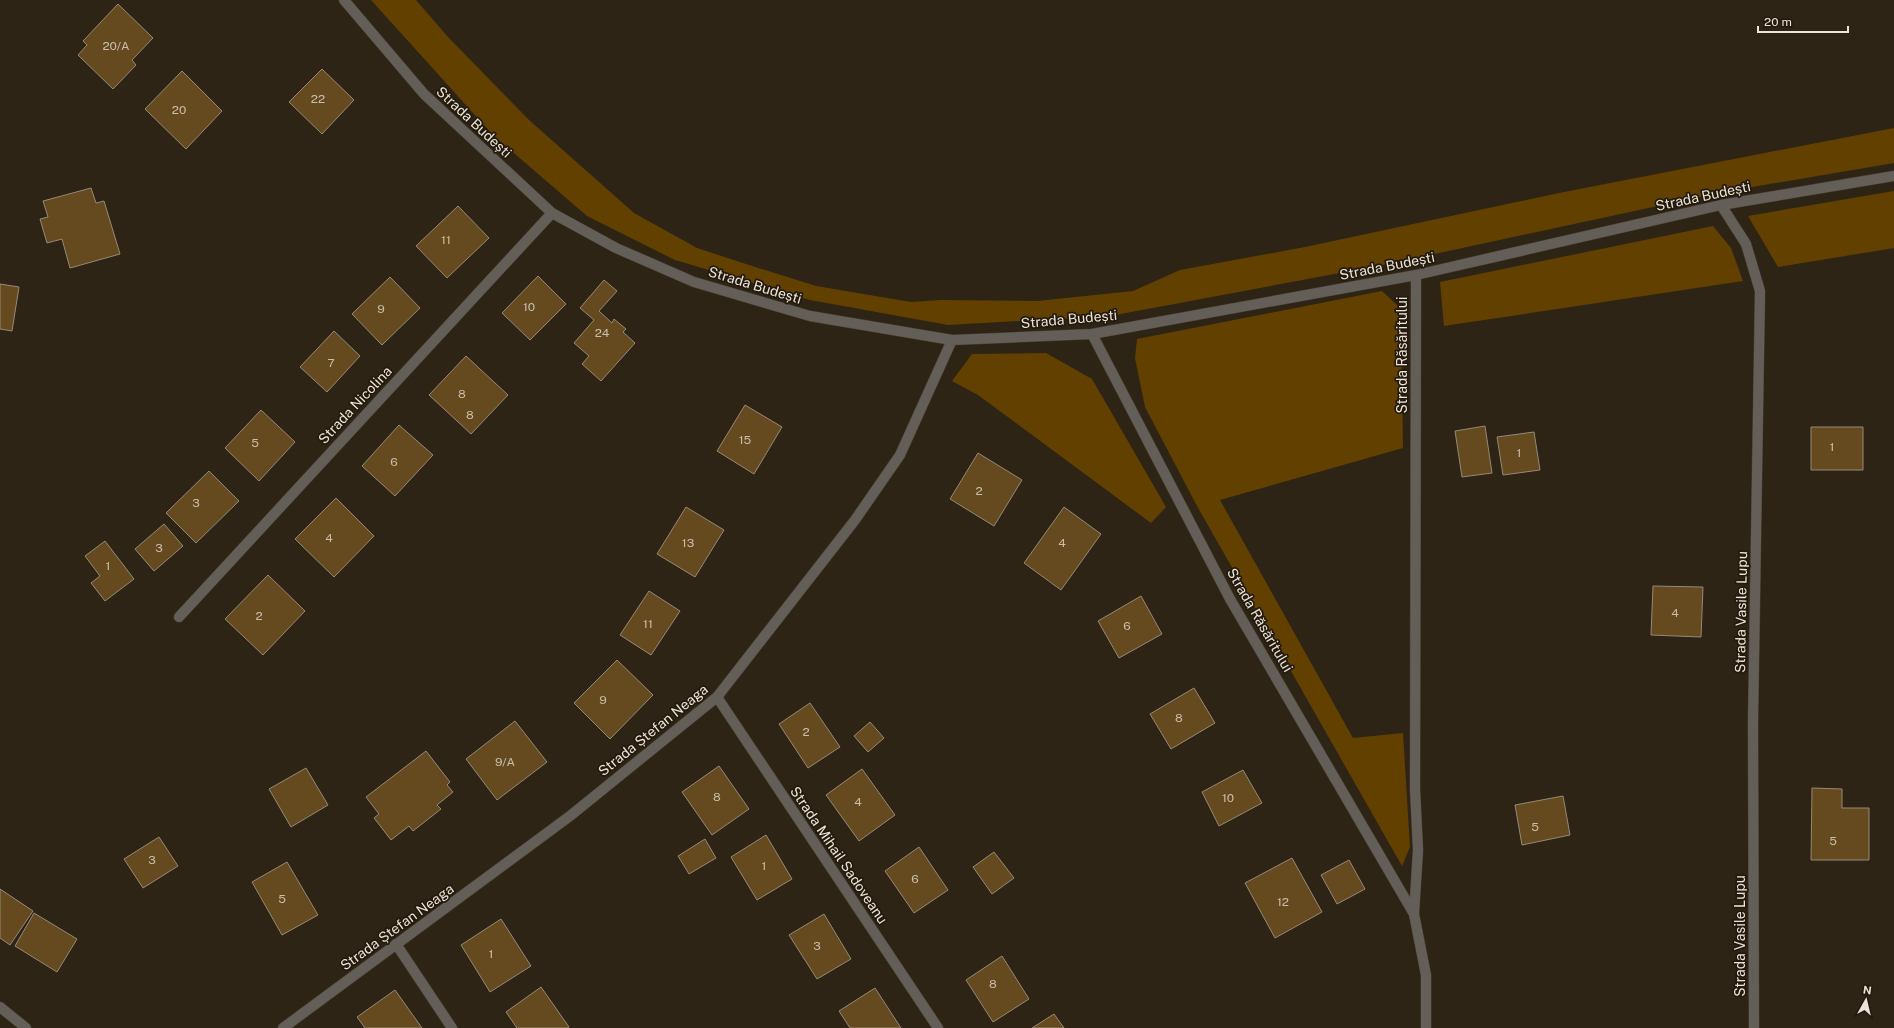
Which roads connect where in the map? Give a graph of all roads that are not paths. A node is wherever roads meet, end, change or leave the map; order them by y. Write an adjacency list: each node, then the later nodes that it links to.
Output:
1 (344, 0): 4 (street, Strada Budești)
2 (1894, 176): 3 (street, Strada Budești)
3 (1721, 206): 5 (street, Strada Budești); 18 (street, Strada Vasile Lupu)
4 (552, 213): 7 (street, Strada Budești); 8 (street, Strada Nicolina)
5 (1416, 275): 6 (street, Strada Budești); 10 (street, Strada Răsăritului)
6 (1092, 334): 7 (street, Strada Budești); 10 (street, Strada Răsăritului)
7 (952, 340): 9 (street, Strada Ștefan Neaga)
8 (179, 617)
9 (717, 697): 11 (street, Strada Ștefan Neaga); 16 (street, Strada Mihail Sadoveanu)
10 (1414, 914): 17 (street, Strada Răsăritului)
11 (396, 944): 14 (street, Strada Ștefan Neaga); 15 (street)
12 (0, 1007): 13 (street)
13 (26, 1028)
14 (283, 1028)
15 (452, 1028)
16 (938, 1028)
17 (1426, 1028)
18 (1754, 1028)

